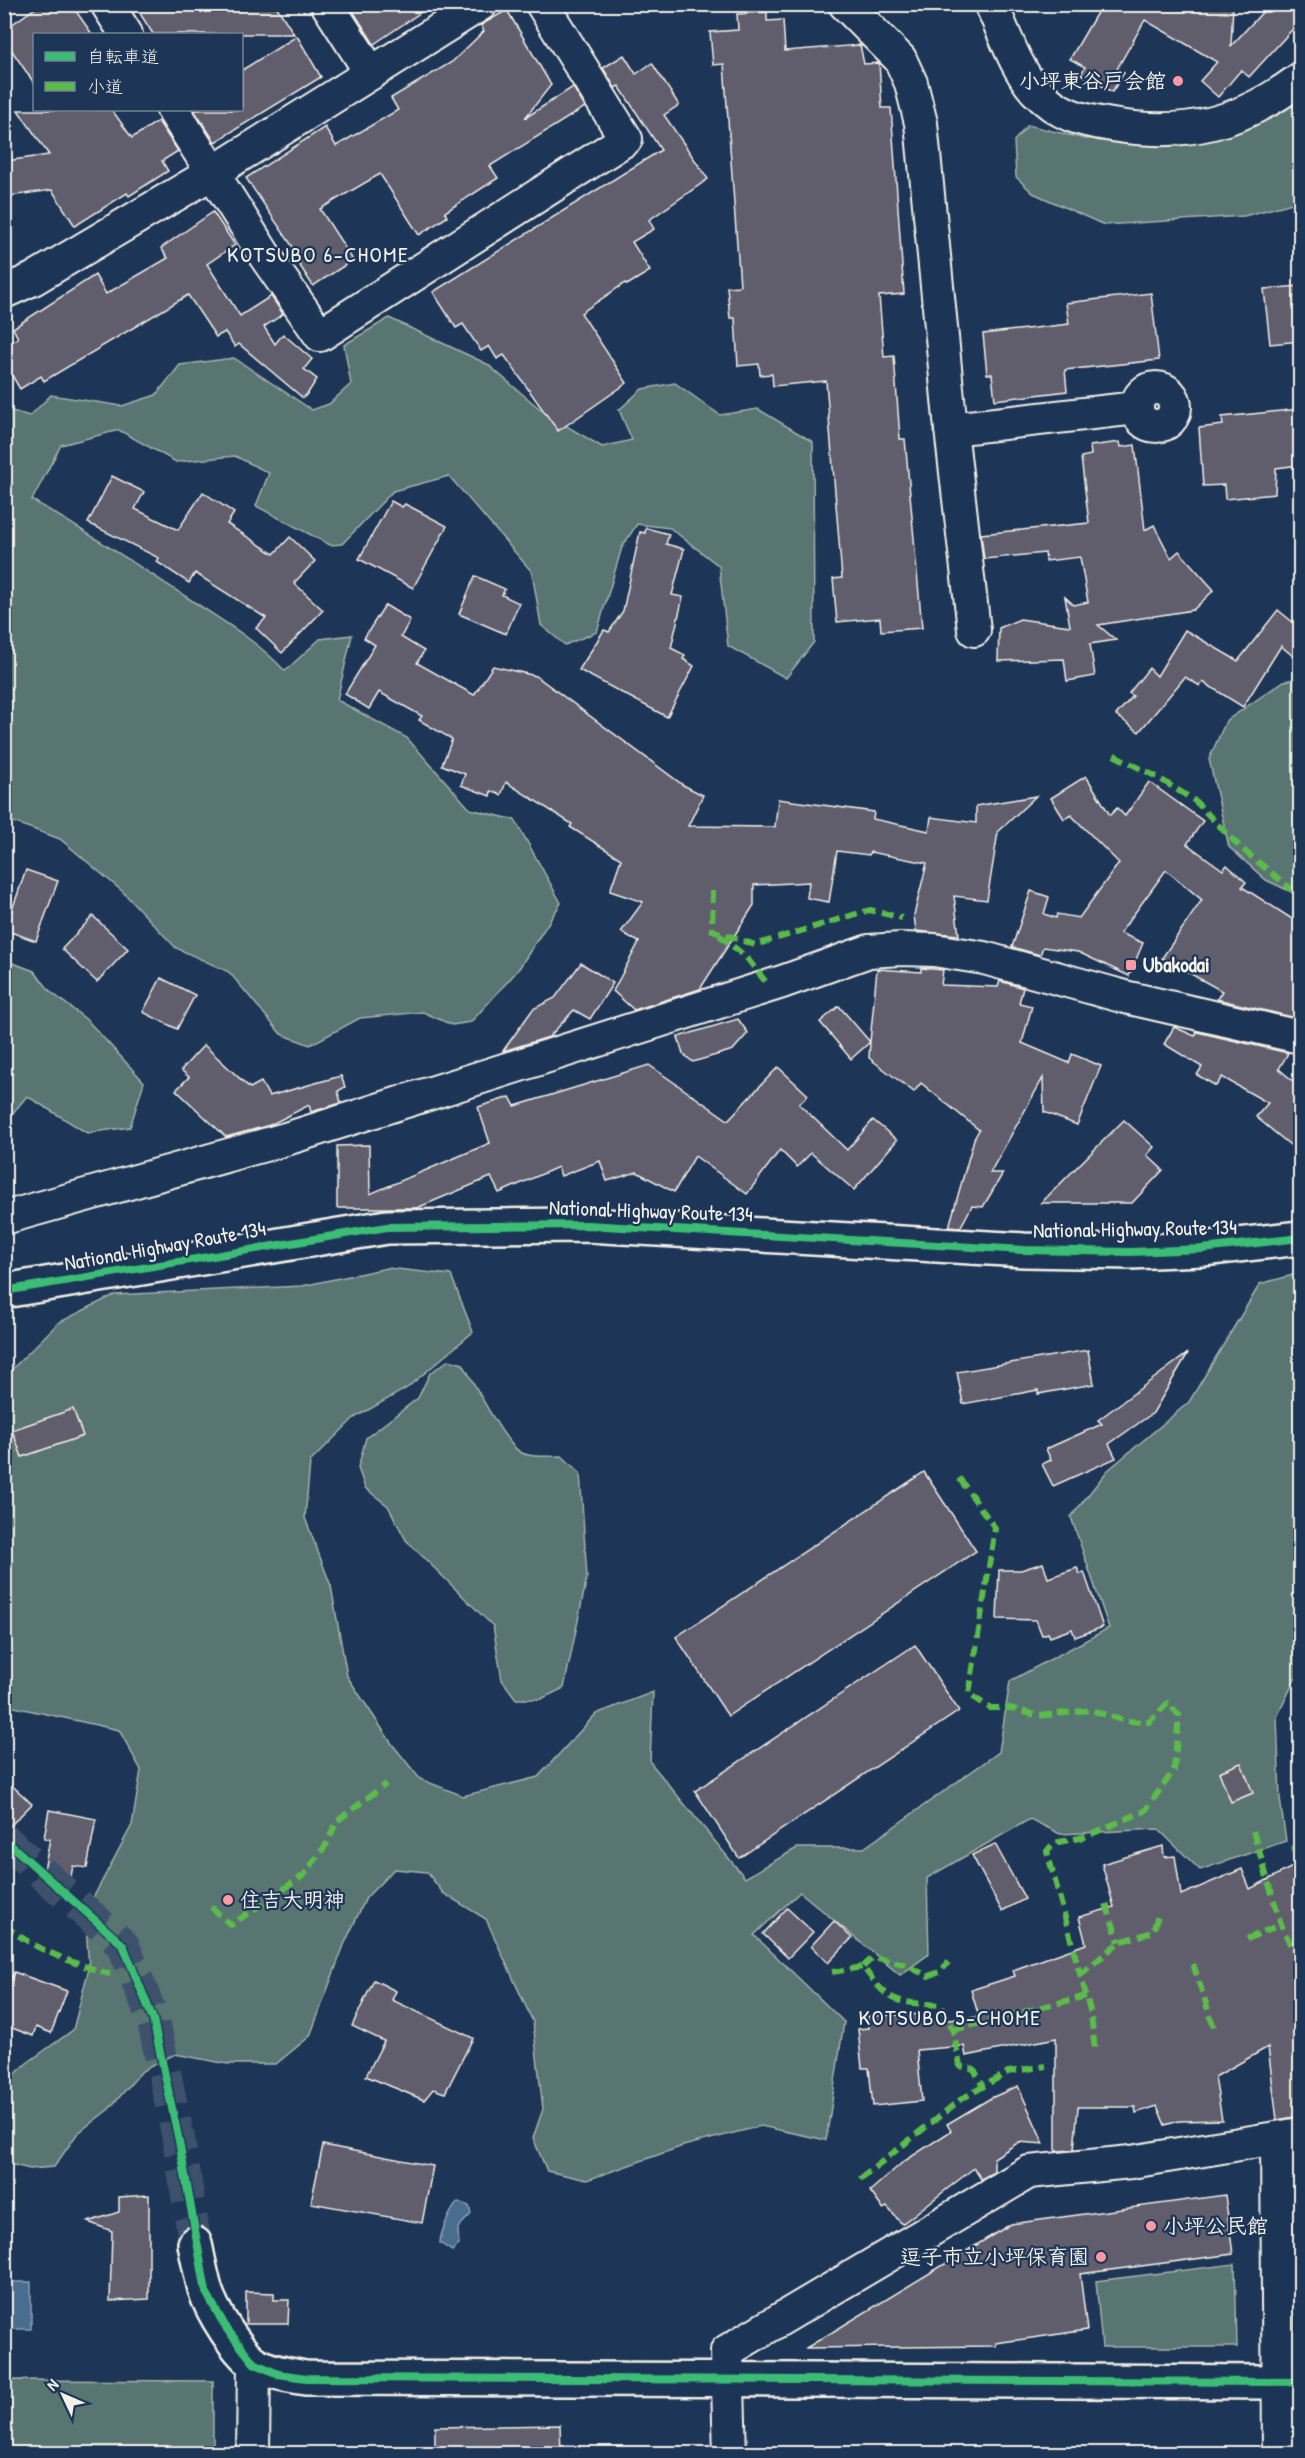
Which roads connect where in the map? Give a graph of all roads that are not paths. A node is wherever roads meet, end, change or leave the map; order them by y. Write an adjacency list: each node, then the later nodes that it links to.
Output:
1 (107, 4): 7 (street)
2 (327, 4): 8 (street)
3 (482, 4): 8 (street)
4 (542, 4): 11 (street)
5 (845, 4): 14 (street)
6 (991, 4): 9 (street)
7 (125, 33)
8 (371, 73): 11 (street)
9 (1300, 79)
10 (173, 111): 11 (street)
11 (212, 173): 12 (street)
12 (4, 292)
13 (1137, 408): 14 (street)
14 (951, 429): 15 (street)
15 (974, 630)
16 (1300, 1037): 17 (street)
17 (4, 1218)
18 (1300, 1238): 19 (main road, National Highway Route 134)
19 (4, 1291)
20 (1289, 2136): 23 (street); 24 (street)
21 (195, 2244): 22 (main road)
22 (254, 2363): 23 (main road); 25 (street)
23 (729, 2380): 24 (main road); 26 (street)
24 (1290, 2382): 27 (street)
25 (253, 2454)
26 (730, 2454)
27 (1279, 2454)

